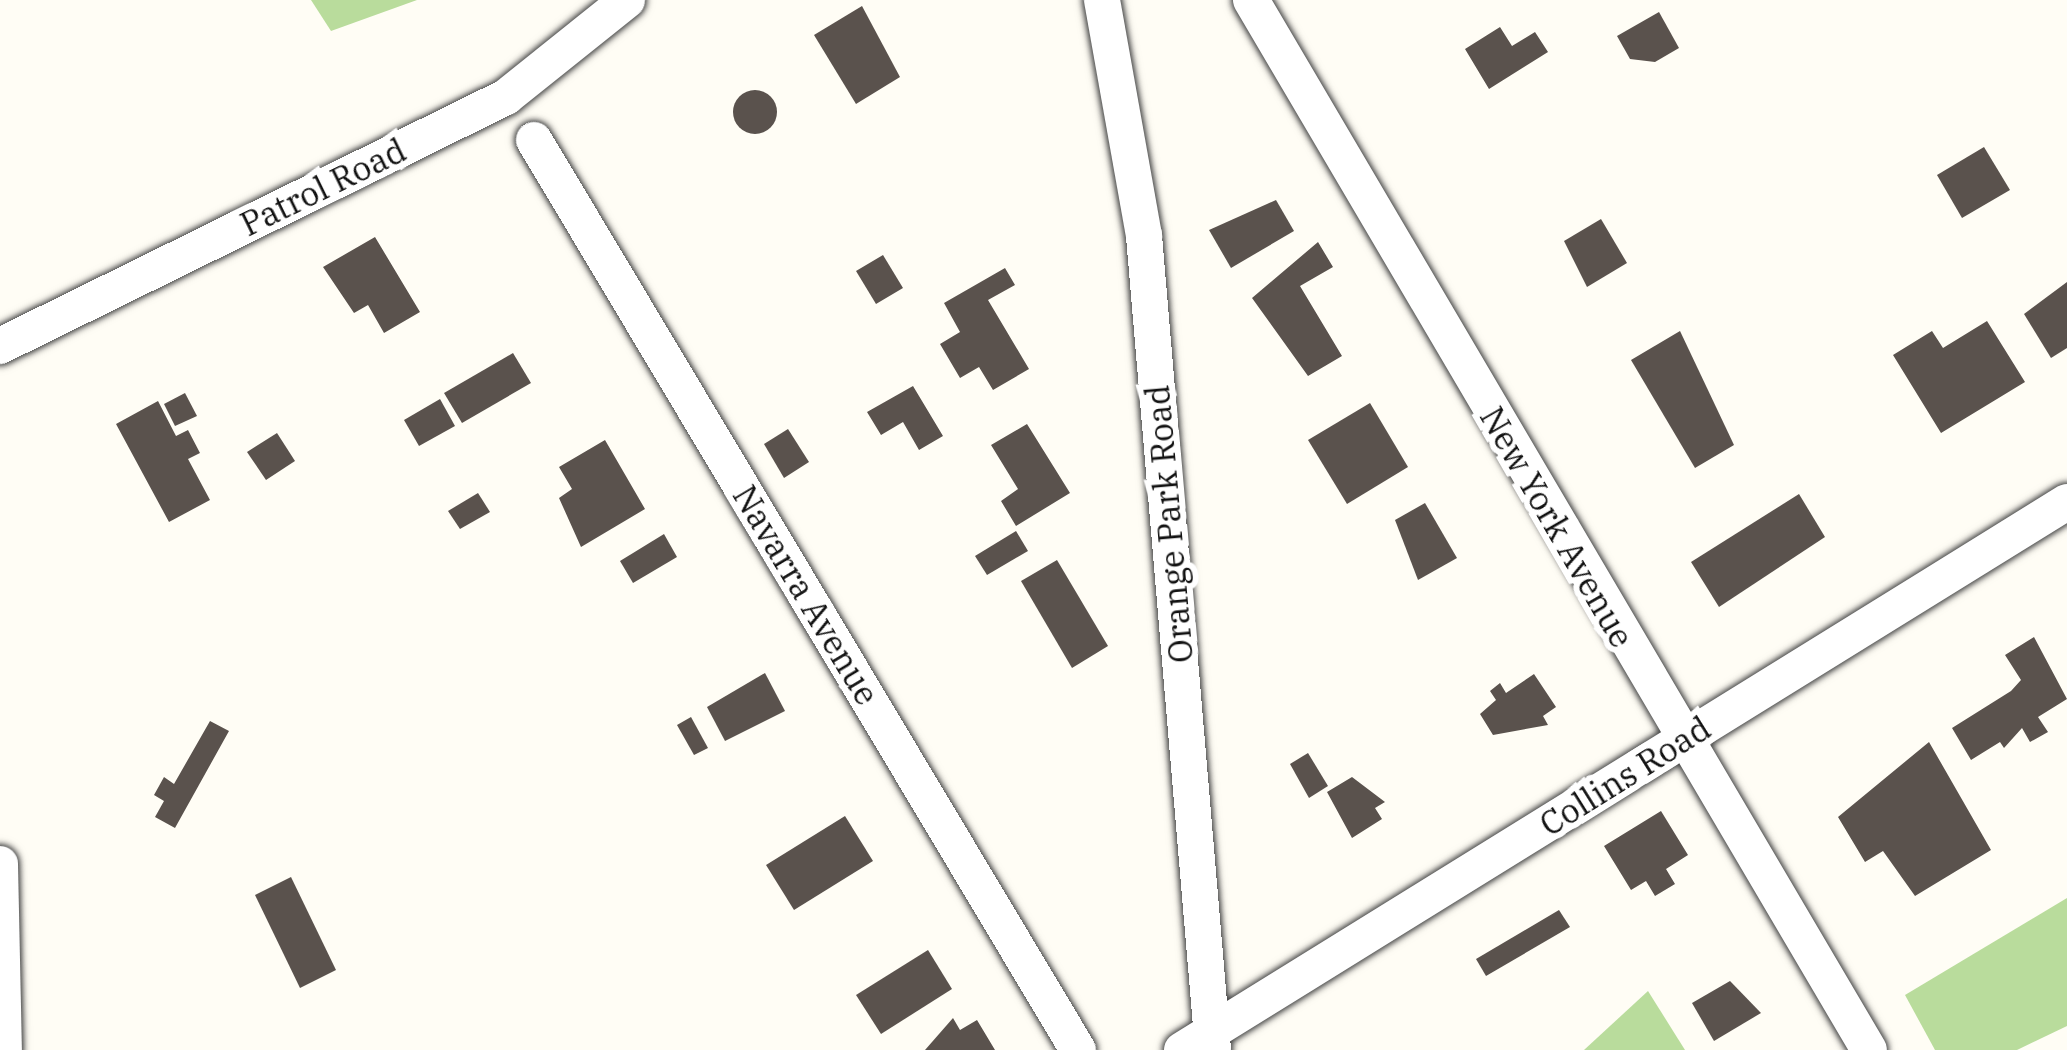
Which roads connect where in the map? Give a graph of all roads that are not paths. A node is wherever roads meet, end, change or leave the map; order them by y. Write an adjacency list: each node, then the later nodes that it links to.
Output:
1 (627, 0): 5 (street, Patrol Road)
2 (1102, 0): 9 (street, Orange Park Road)
3 (1251, 0): 7 (street, New York Avenue)
4 (534, 140): 11 (street, Navarra Avenue)
5 (0, 346)
6 (2067, 502): 7 (street, Collins Road)
7 (1681, 741): 9 (street, Collins Road); 12 (street, New York Avenue)
8 (0, 864): 10 (street)
9 (1202, 1044)
10 (4, 1050)
11 (1078, 1050)
12 (1869, 1050)

